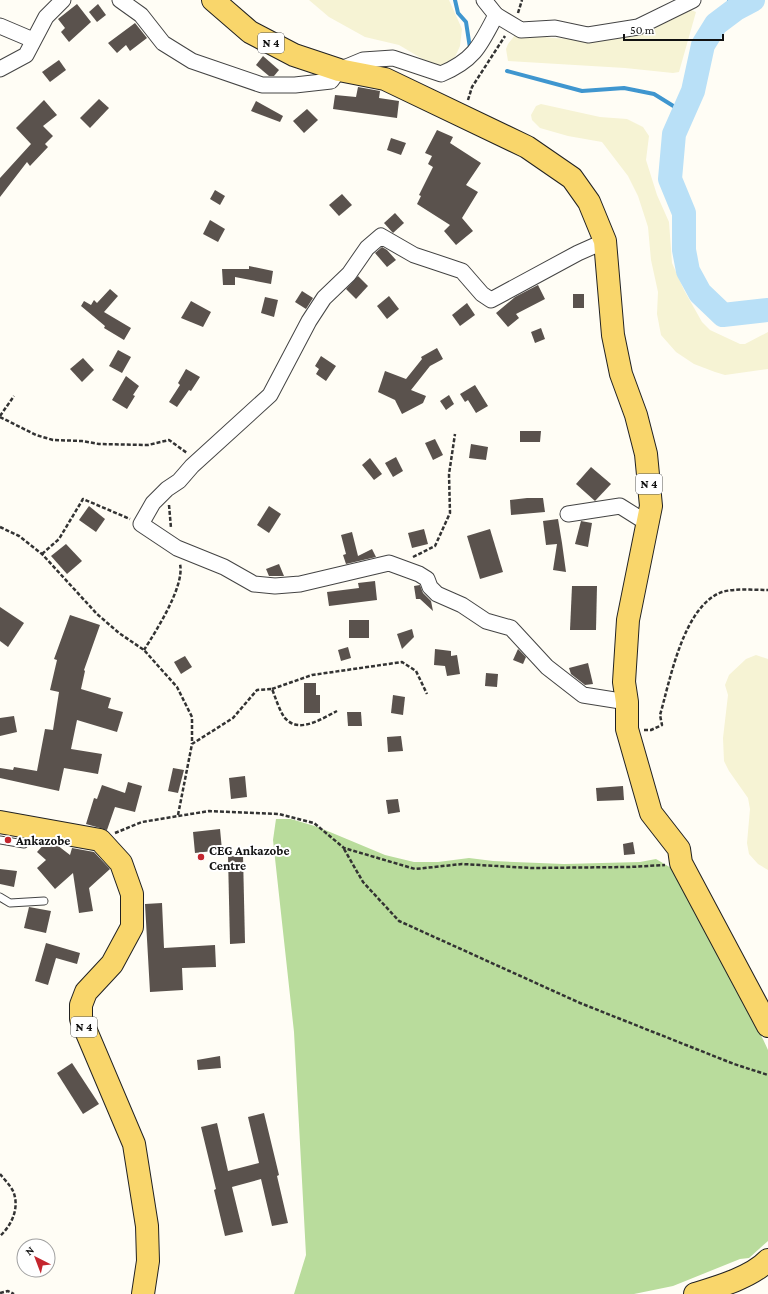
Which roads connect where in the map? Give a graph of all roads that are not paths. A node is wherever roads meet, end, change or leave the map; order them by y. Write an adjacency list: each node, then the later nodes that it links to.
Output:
1 (63, 0): 8 (street)
2 (120, 0): 10 (street)
3 (213, 0): 10 (main road, N 4)
4 (484, 0): 6 (street)
5 (693, 0): 6 (street)
6 (496, 15): 10 (street)
7 (0, 26): 8 (street)
8 (33, 40): 9 (street)
9 (0, 69)
10 (339, 70): 11 (main road, N 4)
11 (605, 241): 13 (main road, N 4); 14 (street)
12 (568, 514): 13 (street)
13 (647, 523): 14 (main road, N 4)
14 (627, 702): 20 (main road, N 4)
15 (0, 822): 16 (main road)
16 (36, 830): 17 (lane); 22 (main road, N 4)
17 (0, 840)
18 (0, 897): 19 (lane)
19 (44, 901)
20 (768, 1026)
21 (768, 1260): 23 (main road)
22 (143, 1294)
23 (695, 1294)

